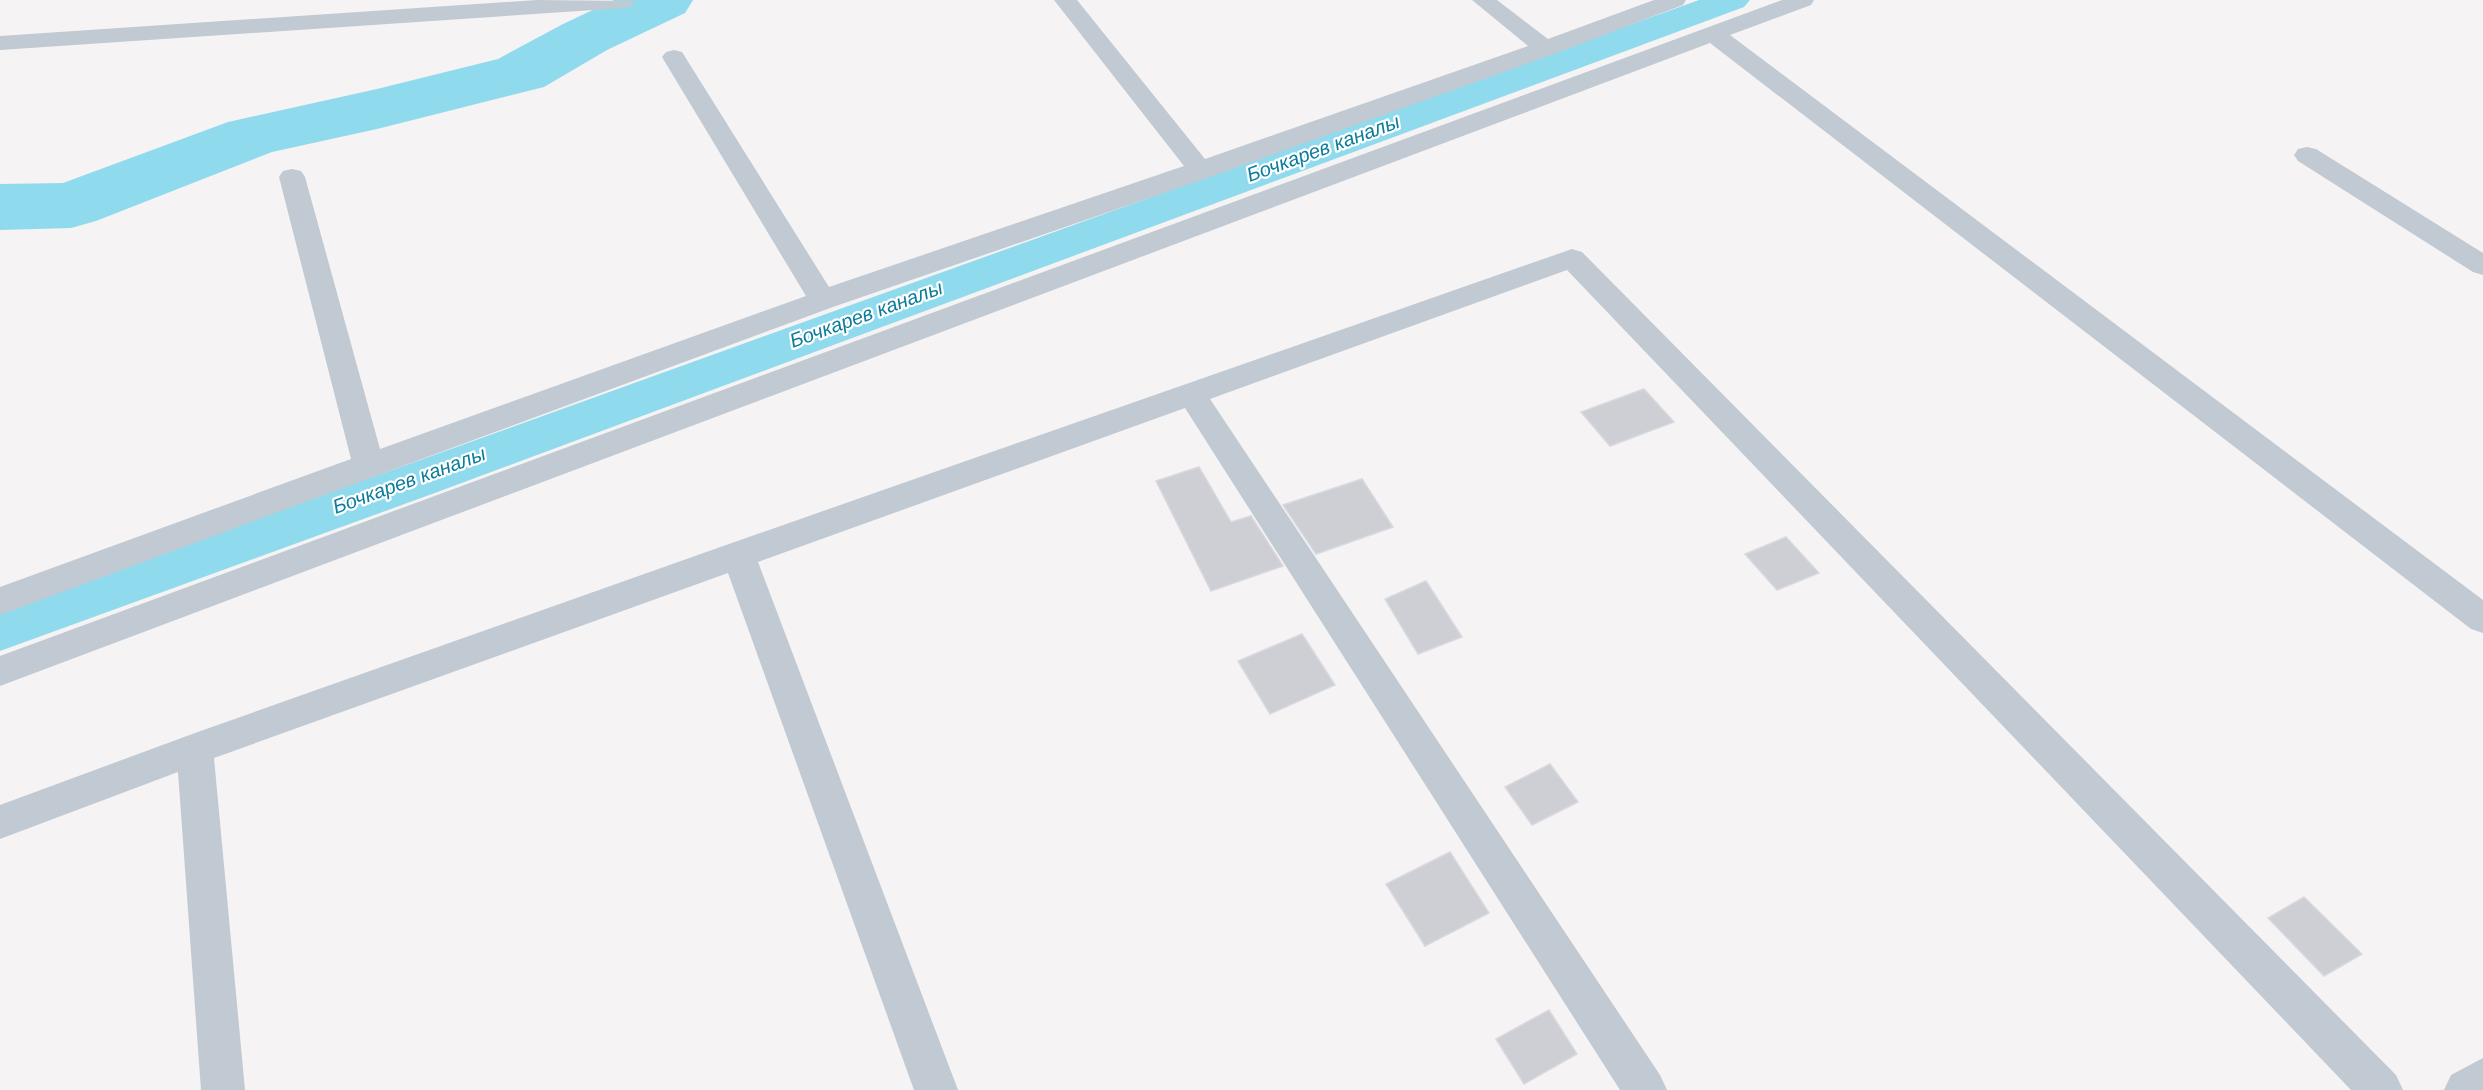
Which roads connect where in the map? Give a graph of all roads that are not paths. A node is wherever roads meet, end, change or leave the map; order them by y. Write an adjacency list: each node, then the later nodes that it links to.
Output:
1 (1065, 0): 11 (street)
2 (1483, 0): 8 (street)
3 (1675, 0): 8 (street)
4 (1803, 0): 6 (street)
5 (624, 1): 7 (street)
6 (1713, 34): 19 (street); 20 (street)
7 (0, 43)
8 (1546, 49): 11 (street)
9 (674, 57): 14 (street)
10 (2307, 155): 13 (street)
11 (1201, 171): 14 (street)
12 (292, 177): 16 (street)
13 (2483, 266)
14 (822, 300): 16 (street)
15 (1191, 393): 17 (street); 26 (street); 27 (street)
16 (369, 467): 18 (street)
17 (738, 554): 21 (street); 25 (street)
18 (0, 600)
19 (2483, 619)
20 (0, 671)
21 (195, 749): 22 (street); 24 (street)
22 (0, 822)
23 (2483, 1080): 28 (street)
24 (223, 1090)
25 (936, 1090)
26 (1645, 1090)
27 (2381, 1090)
28 (2466, 1090)

